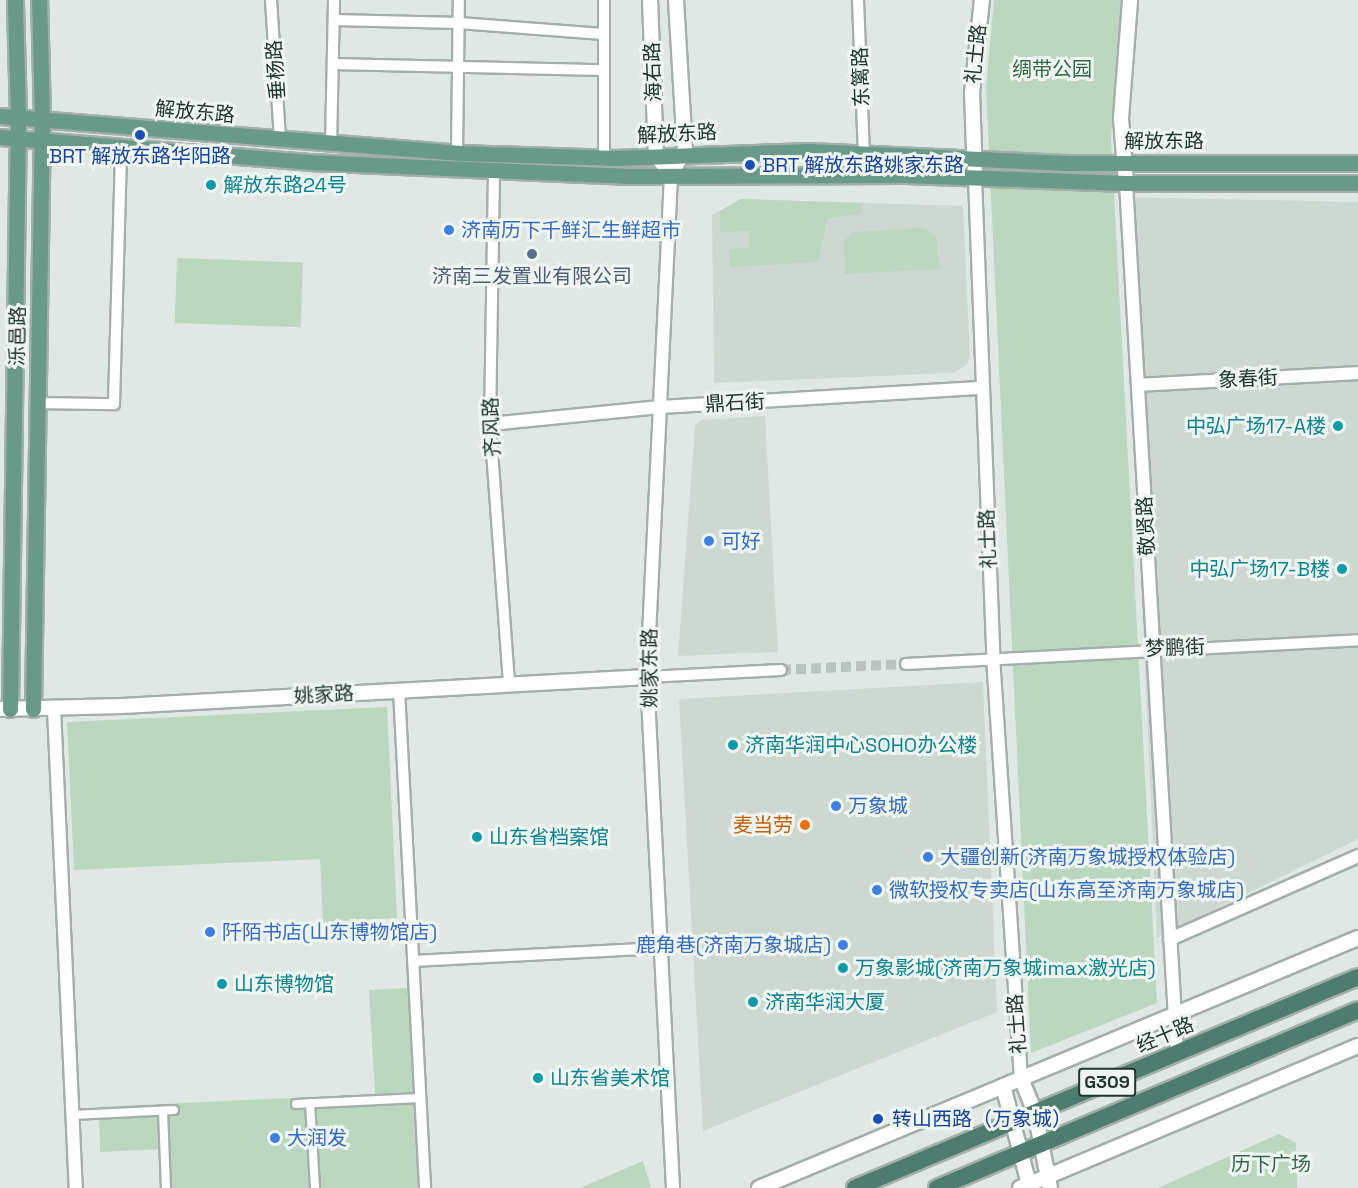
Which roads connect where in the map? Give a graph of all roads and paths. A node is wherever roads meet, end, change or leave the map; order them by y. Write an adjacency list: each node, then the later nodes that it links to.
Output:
1 (15, 0): 19 (main road, 泺邑路)
2 (39, 0): 20 (main road, 泺邑路)
3 (271, 0): 24 (street, 垂杨路)
4 (334, 0): 12 (street)
5 (459, 0): 13 (street)
6 (604, 0): 14 (street)
7 (650, 0): 30 (main road, 海右路)
8 (676, 0): 28 (main road, 海右路)
9 (858, 0): 29 (street, 东篱路)
10 (982, 0): 32 (main road, 礼士路)
11 (1130, 0): 33 (main road, 敬贤路)
12 (333, 20): 13 (street); 15 (street)
13 (459, 23): 14 (street); 16 (street)
14 (603, 34): 17 (street)
15 (333, 64): 16 (street); 25 (street)
16 (458, 67): 17 (street); 27 (street)
17 (603, 70): 31 (street)
18 (0, 116): 19 (main road, 解放东路)
19 (18, 117): 20 (main road, 解放东路); 22 (main road, 泺邑路)
20 (42, 119): 23 (main road, 泺邑路); 24 (main road, 解放东路)
21 (0, 137): 22 (main road, 解放东路)
22 (16, 138): 23 (main road, 解放东路); 54 (main road, 泺邑路)
23 (41, 141): 26 (main road, 解放东路); 43 (main road, 泺邑路)
24 (280, 141): 25 (main road, 解放东路)
25 (331, 145): 27 (main road, 解放东路)
26 (121, 147): 35 (main road, 解放东路); 43 (street)
27 (457, 153): 31 (main road, 解放东路)
28 (685, 153): 29 (main road, 解放东路); 30 (main road, 解放东路); 36 (street)
29 (864, 154): 32 (main road, 解放东路)
30 (657, 155): 31 (main road, 解放东路); 36 (main road)
31 (604, 158)
32 (974, 160): 33 (main road, 解放东路); 37 (main road, 礼士路)
33 (1124, 162): 34 (main road, 解放东路); 38 (main road, 敬贤路)
34 (1358, 163)
35 (494, 171): 36 (main road, 解放东路); 45 (street, 齐风路)
36 (670, 175): 37 (main road, 解放东路); 44 (street, 姚家东路)
37 (975, 178): 38 (main road, 解放东路); 42 (street, 礼士路)
38 (1126, 183): 39 (main road, 解放东路); 41 (street, 敬贤路)
39 (1358, 183)
40 (1358, 373): 41 (street, 象春街)
41 (1138, 385): 47 (street, 敬贤路)
42 (982, 388): 44 (street, 鼎石街); 48 (street, 礼士路)
43 (38, 403): 55 (main road, 泺邑路)
44 (660, 407): 45 (street, 鼎石街); 51 (street, 姚家东路)
45 (490, 424): 52 (street, 齐风路)
46 (1358, 640): 47 (street, 梦鹏街)
47 (1153, 648): 48 (street, 梦鹏街); 58 (street, 敬贤路)
48 (993, 657): 49 (street, 梦鹏街); 67 (street, 礼士路)
49 (906, 663)
50 (782, 670): 51 (street)
51 (647, 677): 52 (main road, 姚家路); 60 (street, 姚家东路)
52 (509, 684): 53 (main road, 姚家路)
53 (399, 690): 56 (main road, 姚家路); 61 (street)
54 (5, 709): 55 (main road, 姚家路)
55 (33, 709): 56 (main road, 姚家路)
56 (54, 709): 75 (street)
57 (1358, 856): 58 (street)
58 (1170, 939): 64 (street, 敬贤路)
59 (1358, 939): 64 (main road, 经十路)
60 (661, 948): 61 (street); 85 (street, 姚家东路)
61 (413, 961): 69 (street)
62 (1358, 977): 66 (highway, 经十路 / G309)
63 (1358, 1010): 77 (highway, G309)
64 (1175, 1015): 66 (street, 敬贤路); 67 (main road, 经十路)
65 (1358, 1046): 79 (main road)
66 (1177, 1052): 74 (highway, 经十路 / G309)
67 (1021, 1078): 68 (main road, 经十路); 74 (main road)
68 (1003, 1086): 76 (main road); 86 (main road, 经十路)
69 (420, 1098): 70 (street); 84 (street)
70 (310, 1103): 71 (street); 83 (street)
71 (296, 1104)
72 (174, 1110): 75 (street)
73 (163, 1111): 82 (street)
74 (1035, 1112): 76 (highway, 经十路 / G309); 77 (main road)
75 (73, 1115): 81 (street)
76 (1013, 1122): 78 (main road); 87 (highway, 经十路 / G309)
77 (1043, 1142): 78 (highway, G309); 79 (main road)
78 (1021, 1152): 80 (main road); 88 (highway, G309)
79 (1050, 1182): 80 (main road)
80 (1026, 1187)
81 (76, 1188)
82 (166, 1188)
83 (315, 1188)
84 (425, 1188)
85 (673, 1188)
86 (759, 1188)
87 (855, 1188)
88 (937, 1188)

